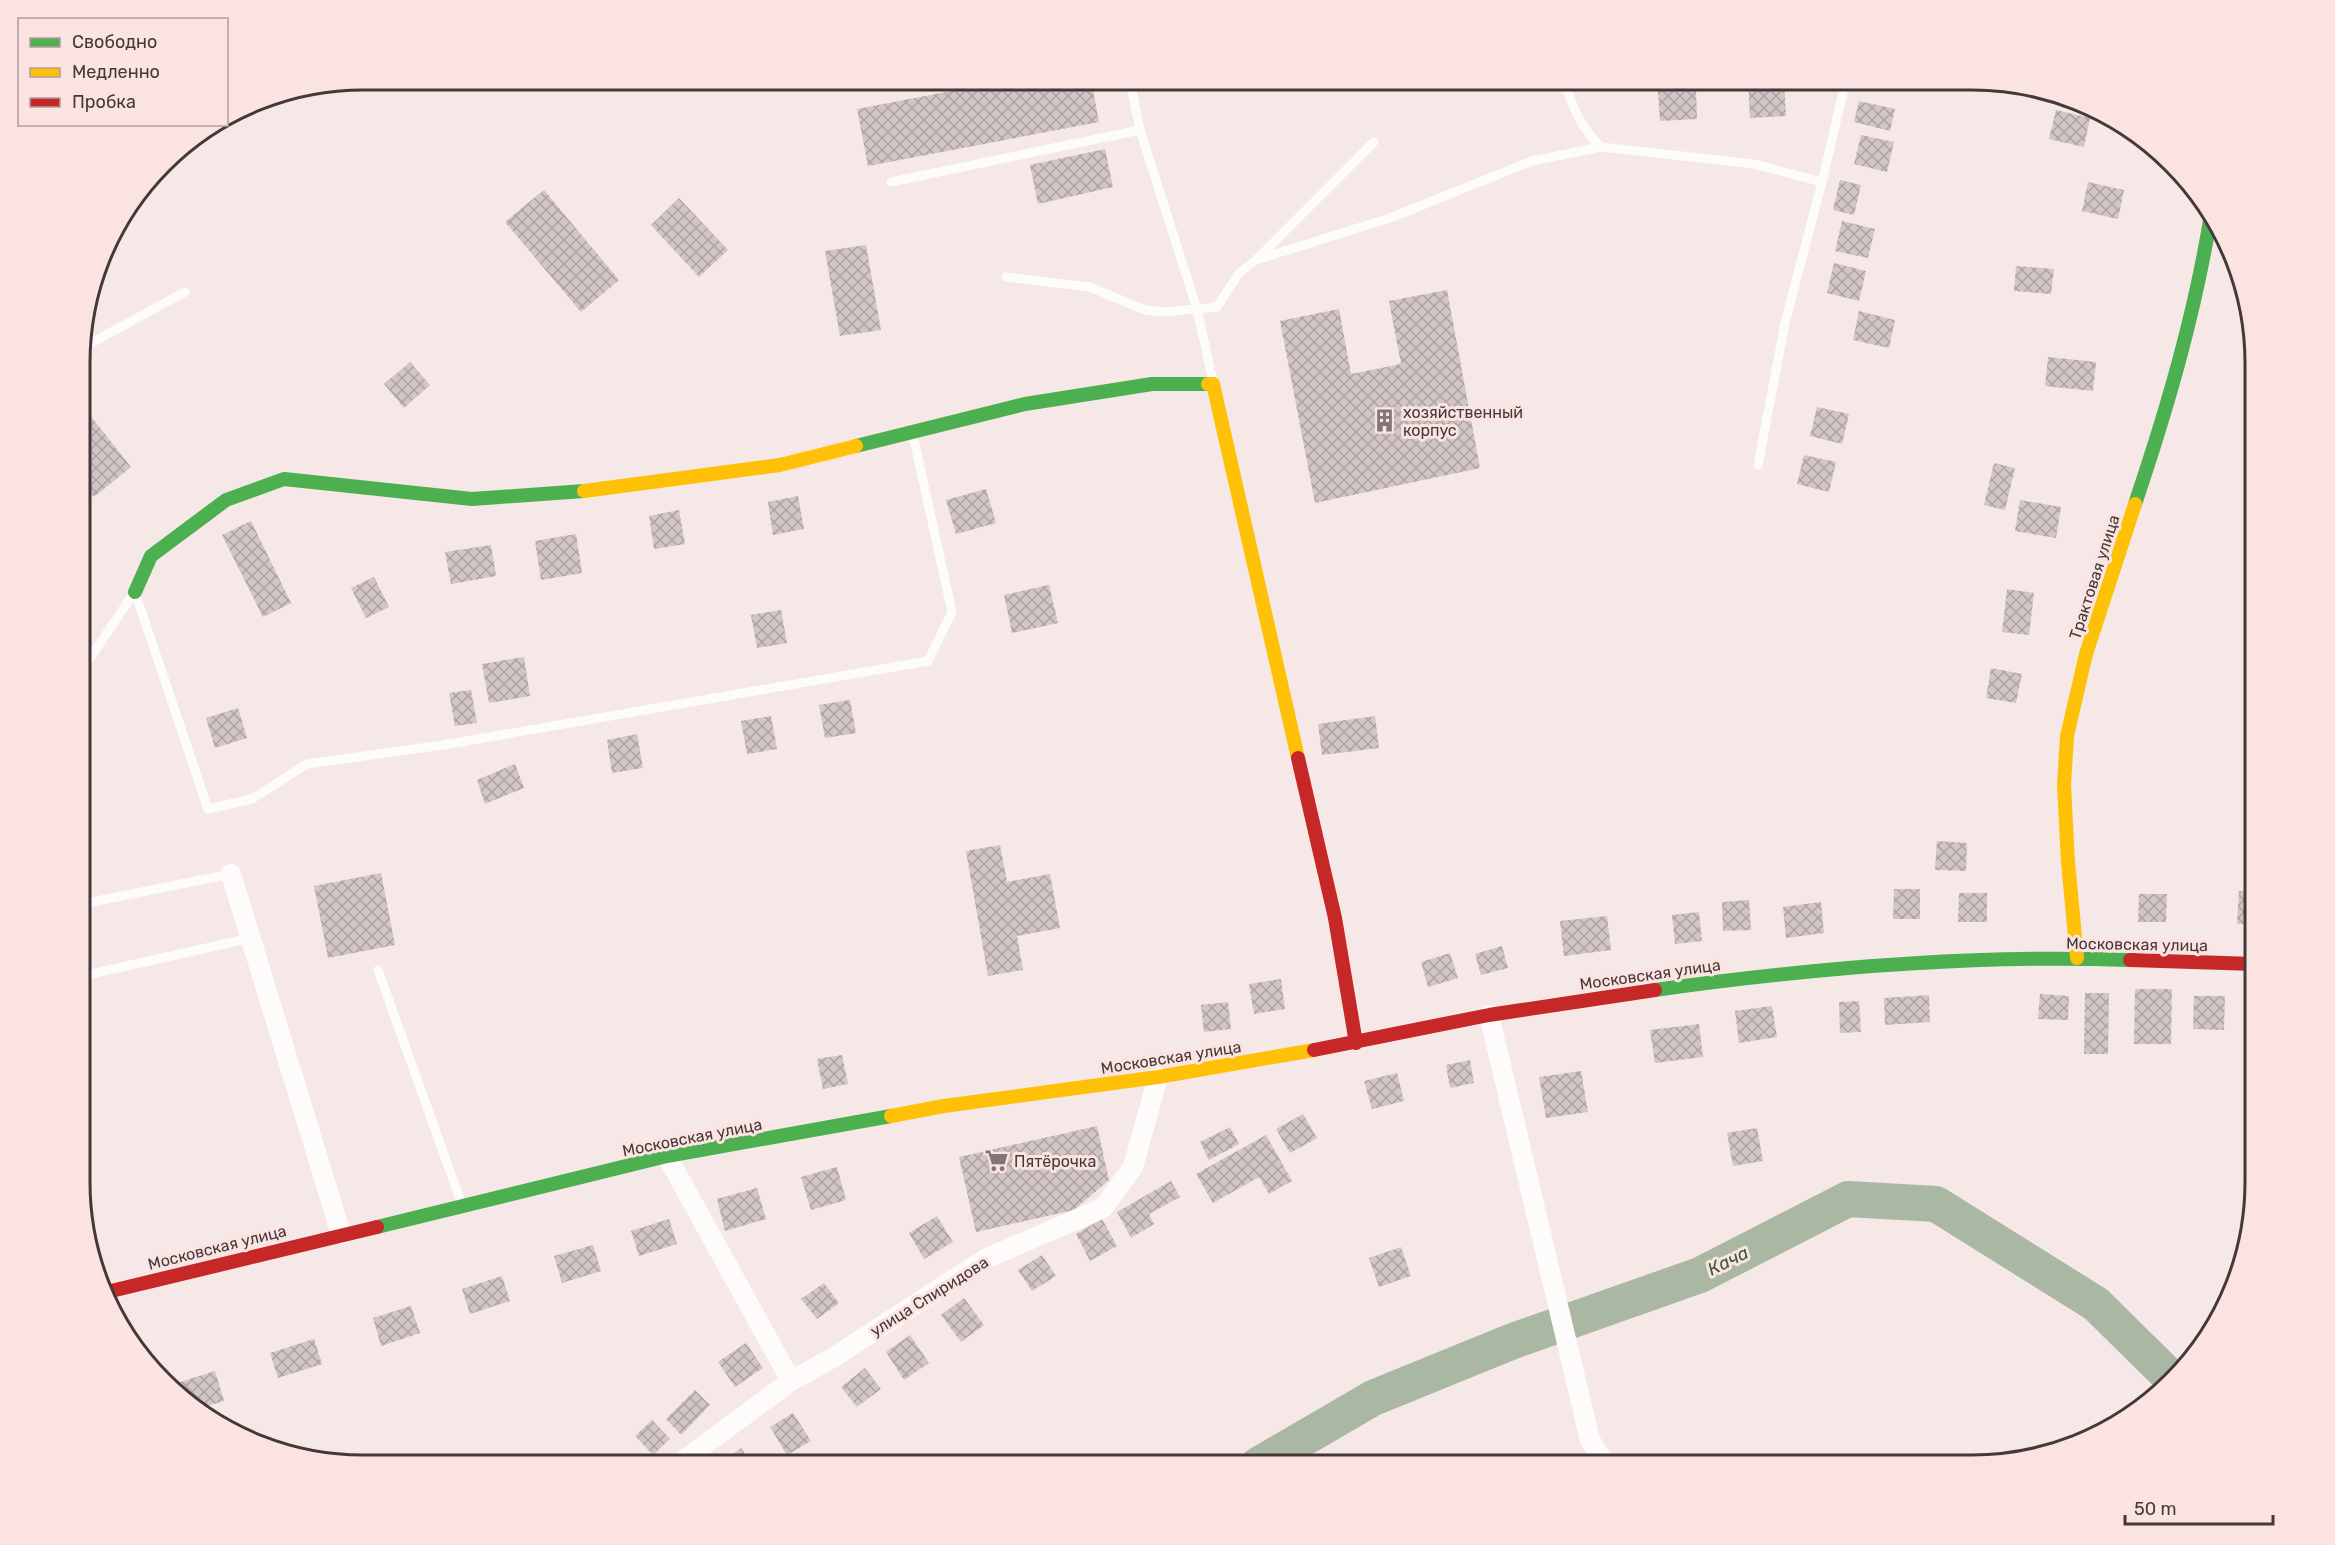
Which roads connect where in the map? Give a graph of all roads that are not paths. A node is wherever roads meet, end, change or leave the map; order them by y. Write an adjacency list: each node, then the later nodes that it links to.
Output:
1 (1132, 90): 4 (lane)
2 (1567, 90): 6 (lane)
3 (1843, 90): 8 (lane)
4 (1140, 130): 7 (lane); 13 (lane)
5 (1374, 142): 10 (lane)
6 (1601, 147): 8 (lane); 10 (lane)
7 (891, 182)
8 (1822, 182): 17 (lane)
9 (2209, 228): 23 (street, Трактовая улица)
10 (1256, 260): 13 (lane)
11 (1006, 277): 13 (lane)
12 (184, 292): 14 (lane)
13 (1197, 309): 15 (lane)
14 (91, 343)
15 (1213, 384): 16 (street); 28 (street)
16 (912, 432): 18 (street); 18 (lane)
17 (1758, 465)
18 (135, 592): 19 (lane)
19 (90, 658)
20 (231, 874): 21 (lane); 22 (street)
21 (90, 902)
22 (251, 938): 26 (lane); 32 (street)
23 (2077, 958): 24 (street, Московская улица); 27 (street, Московская улица)
24 (2245, 964)
25 (378, 970): 31 (lane)
26 (90, 974)
27 (1489, 1015): 28 (street, Московская улица); 36 (street)
28 (1356, 1043): 29 (street, Московская улица)
29 (1158, 1077): 30 (street, Московская улица); 34 (street, улица Спиридова)
30 (667, 1156): 31 (street, Московская улица); 34 (street)
31 (462, 1206): 32 (street, Московская улица)
32 (341, 1234): 33 (street, Московская улица)
33 (113, 1291)
34 (790, 1381): 35 (street, улица Спиридова)
35 (690, 1455)
36 (1599, 1455)

